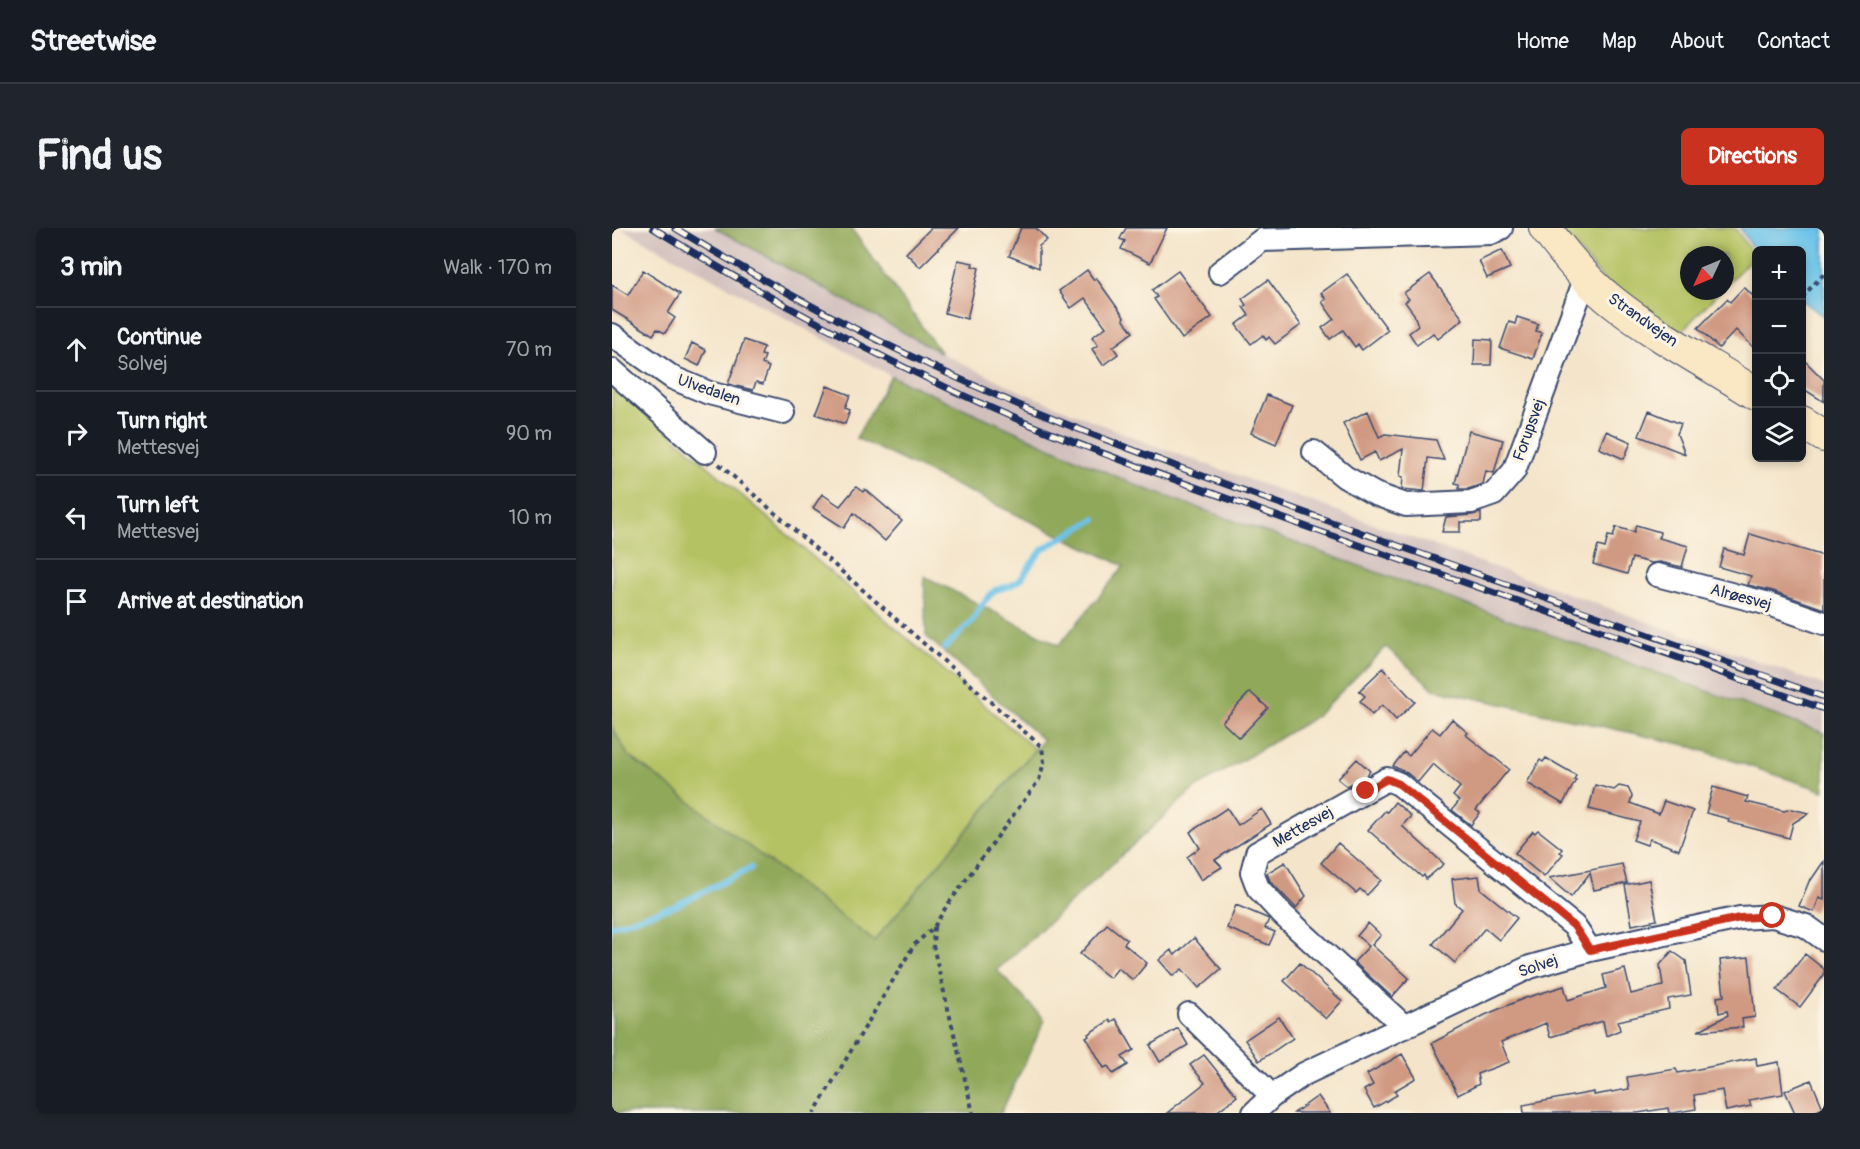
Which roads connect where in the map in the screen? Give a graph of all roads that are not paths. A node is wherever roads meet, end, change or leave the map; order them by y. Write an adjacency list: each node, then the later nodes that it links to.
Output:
1 (1501, 228): 3 (street)
2 (1545, 228): 4 (street, Strandvejen)
3 (1220, 272)
4 (1586, 277): 7 (street, Strandvejen); 12 (street, Forupsvej)
5 (612, 335): 8 (street, Ulvedalen)
6 (612, 370): 11 (street)
7 (1752, 392)
8 (783, 412)
9 (1806, 425): 10 (street)
10 (1824, 436)
11 (705, 452)
12 (1314, 452)
13 (1657, 575): 14 (street, Alrøesvej)
14 (1824, 623)
15 (1824, 939): 16 (street, Solvej)
16 (1590, 950): 18 (street, Solvej); 18 (street, Mettesvej)
17 (1189, 1014): 19 (street)
18 (1405, 1027): 19 (street, Solvej)
19 (1272, 1096): 20 (street, Solvej)
20 (1254, 1113)

